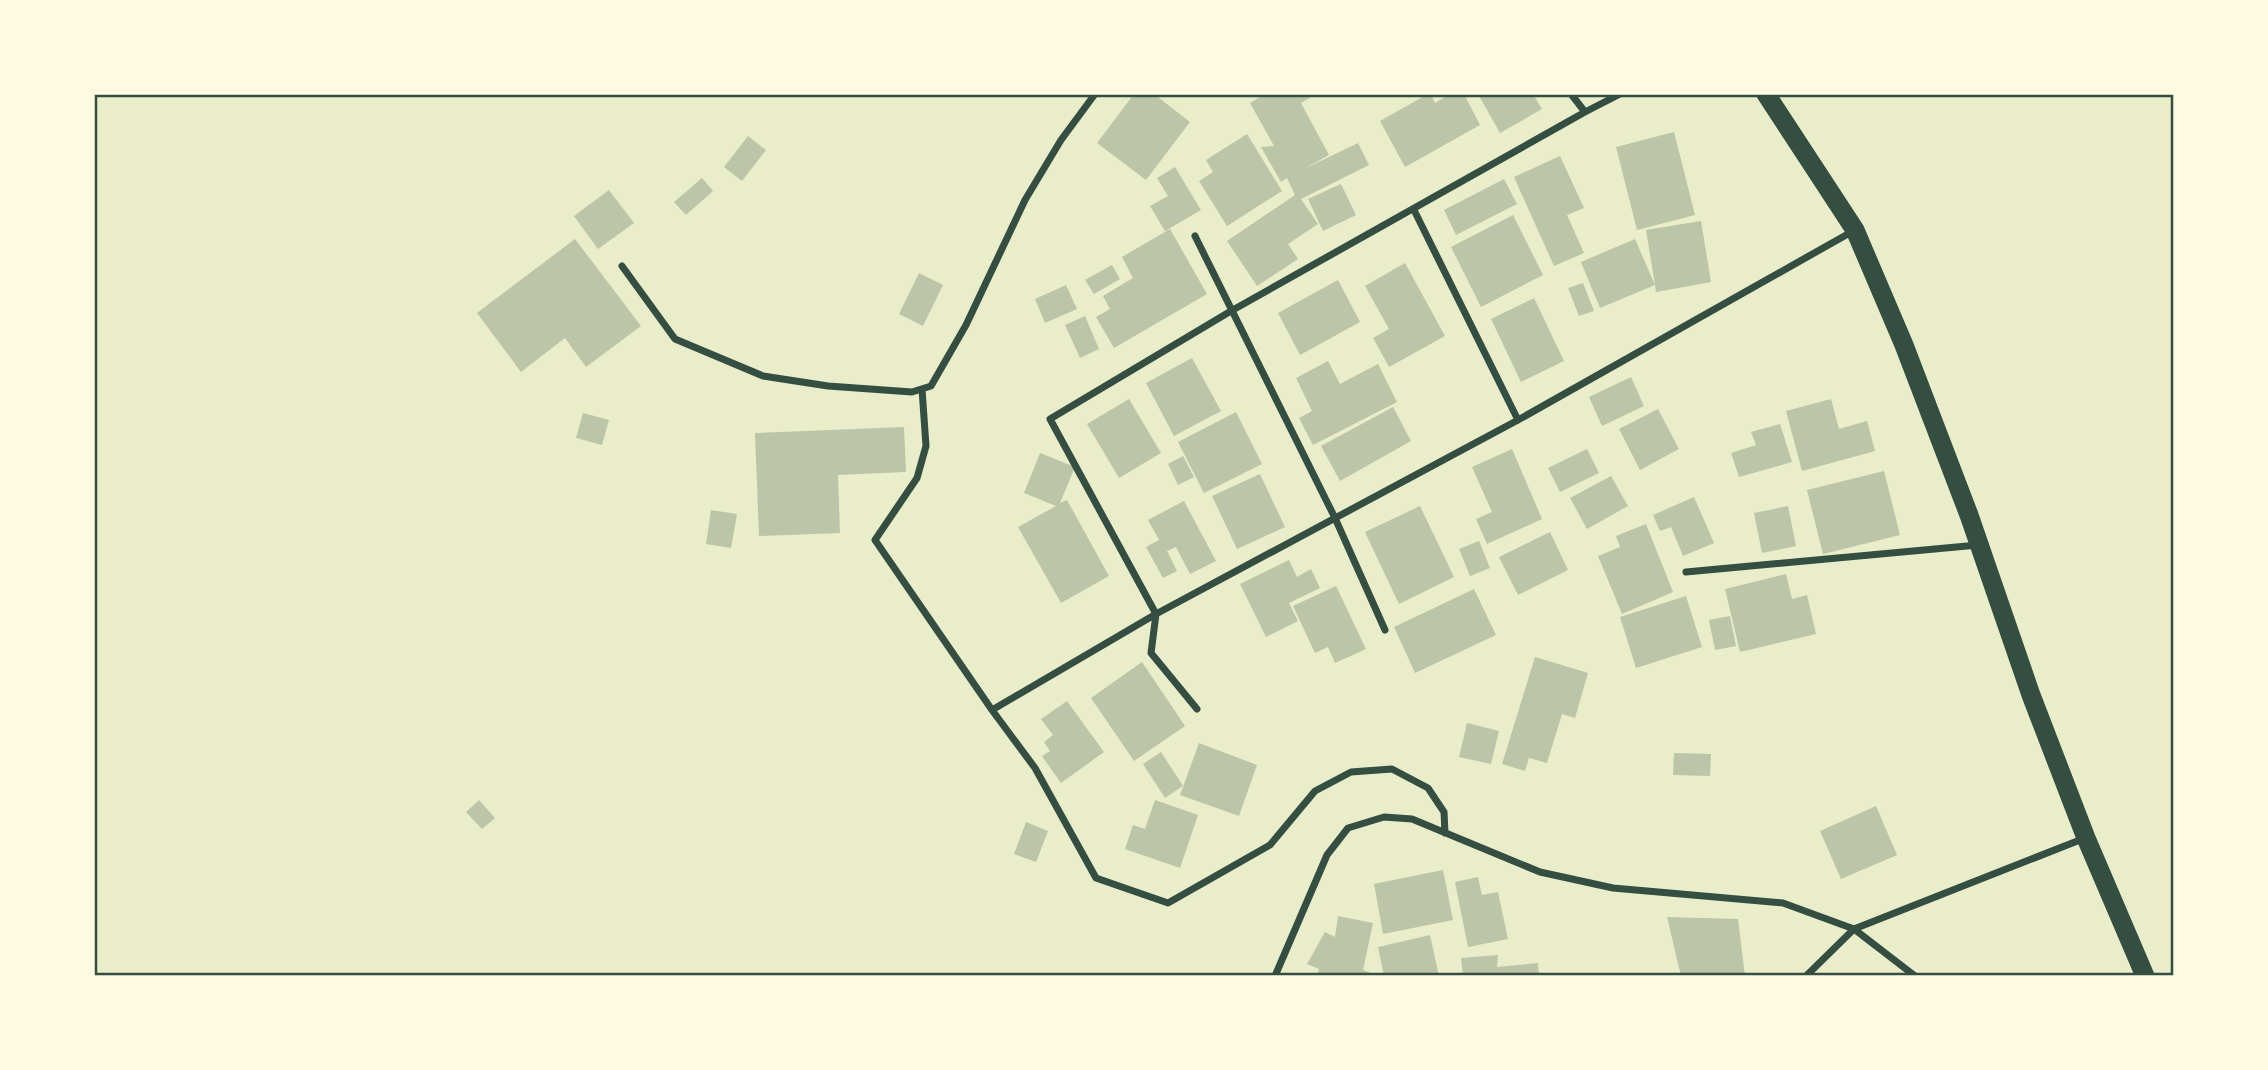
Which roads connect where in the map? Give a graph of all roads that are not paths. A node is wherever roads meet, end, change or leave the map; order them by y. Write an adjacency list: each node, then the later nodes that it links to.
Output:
1 (1095, 94): 11 (street)
2 (1570, 94): 5 (street)
3 (1620, 94): 5 (street)
4 (1766, 94): 7 (highway)
5 (1585, 112): 6 (street)
6 (1414, 210): 10 (street); 12 (street)
7 (1856, 230): 12 (street); 14 (highway)
8 (1195, 236): 10 (street)
9 (622, 266): 11 (street)
10 (1231, 311): 13 (street); 16 (street)
11 (922, 389): 19 (street)
12 (1518, 420): 13 (street)
13 (1335, 517): 16 (street); 17 (street)
14 (1978, 545): 15 (street); 21 (highway)
15 (1686, 572)
16 (1156, 614): 18 (street); 19 (street)
17 (1385, 630)
18 (1198, 709)
19 (992, 710): 20 (street)
20 (1445, 833): 22 (street); 23 (street)
21 (2086, 838): 22 (street); 26 (highway)
22 (1854, 929): 24 (street); 25 (street)
23 (1275, 975)
24 (1806, 975)
25 (1915, 975)
26 (2146, 975)

